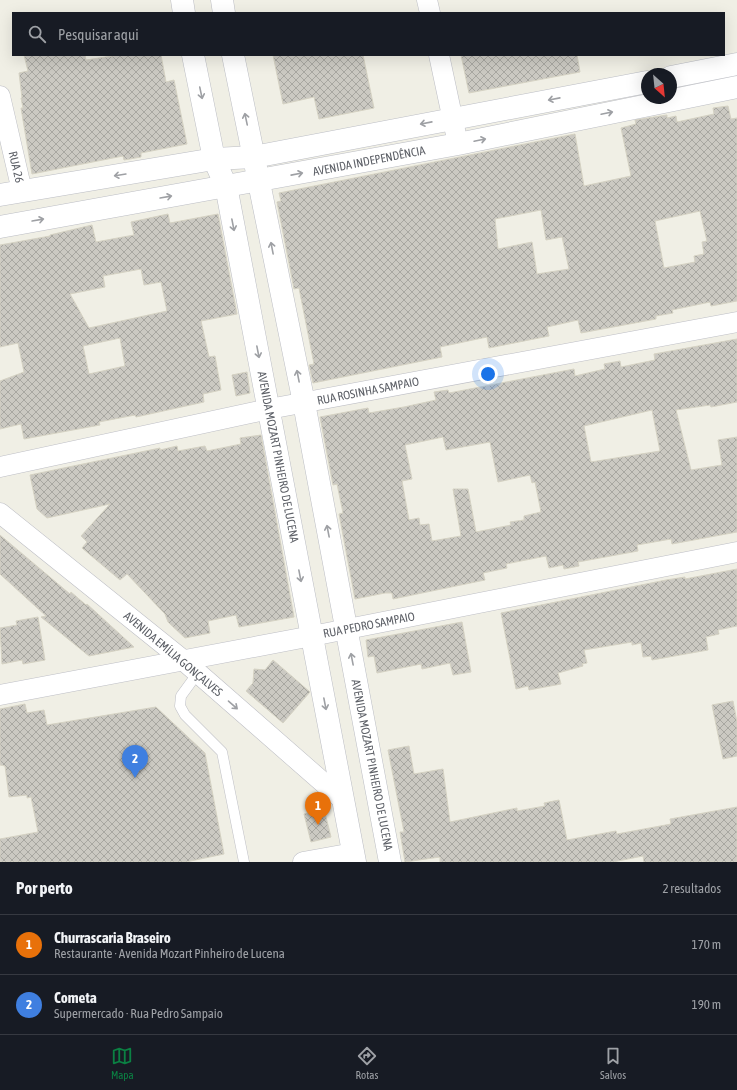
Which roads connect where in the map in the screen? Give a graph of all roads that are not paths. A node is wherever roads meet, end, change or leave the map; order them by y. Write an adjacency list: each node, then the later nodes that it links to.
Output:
1 (182, 0): 4 (main road)
2 (222, 0): 5 (main road)
3 (427, 0): 6 (street)
4 (184, 12)
5 (224, 12)
6 (430, 12)
7 (193, 56): 19 (main road, AVENIDA MOZART PINHEIRO DE LUCENA, one-way to 19)
8 (233, 56): 18 (main road, AVENIDA MOZART PINHEIRO DE LUCENA, one-way to 8)
9 (439, 56): 16 (street)
10 (737, 64): 11 (main road)
11 (679, 75): 15 (main road)
12 (641, 83): 16 (main road, one-way to 16)
13 (737, 87): 15 (main road, AVENIDA INDEPENDÊNCIA)
14 (0, 96): 22 (street, RUA 26)
15 (693, 96): 17 (main road, AVENIDA INDEPENDÊNCIA, one-way to 15)
16 (452, 118): 17 (street); 18 (main road, one-way to 18)
17 (458, 144): 20 (main road, AVENIDA INDEPENDÊNCIA, one-way to 17)
18 (254, 157): 19 (main road); 20 (main road, AVENIDA MOZART PINHEIRO DE LUCENA)
19 (214, 159): 21 (main road, AVENIDA MOZART PINHEIRO DE LUCENA); 22 (main road, one-way to 22)
20 (259, 181): 21 (main road, AVENIDA INDEPENDÊNCIA); 26 (main road, AVENIDA MOZART PINHEIRO DE LUCENA, one-way to 20)
21 (226, 186): 24 (main road, AVENIDA INDEPENDÊNCIA, one-way to 21); 27 (main road, AVENIDA MOZART PINHEIRO DE LUCENA, one-way to 27)
22 (22, 191): 23 (main road)
23 (0, 195)
24 (0, 227)
25 (737, 322): 26 (street, RUA ROSINHA SAMPAIO)
26 (304, 403): 27 (street, RUA ROSINHA SAMPAIO); 31 (main road, AVENIDA MOZART PINHEIRO DE LUCENA, one-way to 26)
27 (269, 409): 28 (street, RUA ROSINHA SAMPAIO); 32 (main road, AVENIDA MOZART PINHEIRO DE LUCENA, one-way to 32)
28 (0, 467)
29 (0, 513): 33 (street, AVENIDA EMÍLIA GONÇALVES)
30 (737, 552): 31 (street, RUA PEDRO SAMPAIO)
31 (346, 629): 32 (street, RUA PEDRO SAMPAIO); 40 (main road, AVENIDA MOZART PINHEIRO DE LUCENA, one-way to 31)
32 (312, 636): 33 (street, RUA PEDRO SAMPAIO); 36 (main road, AVENIDA MOZART PINHEIRO DE LUCENA, one-way to 36)
33 (182, 660): 34 (street, AVENIDA EMÍLIA GONÇALVES); 35 (street, RUA PEDRO SAMPAIO)
34 (197, 674): 36 (street, AVENIDA EMÍLIA GONÇALVES, one-way to 36); 38 (lane)
35 (0, 695)
36 (342, 799): 37 (main road, AVENIDA MOZART PINHEIRO DE LUCENA)
37 (354, 857): 39 (street)
38 (244, 862)
39 (303, 862)
40 (390, 862)

